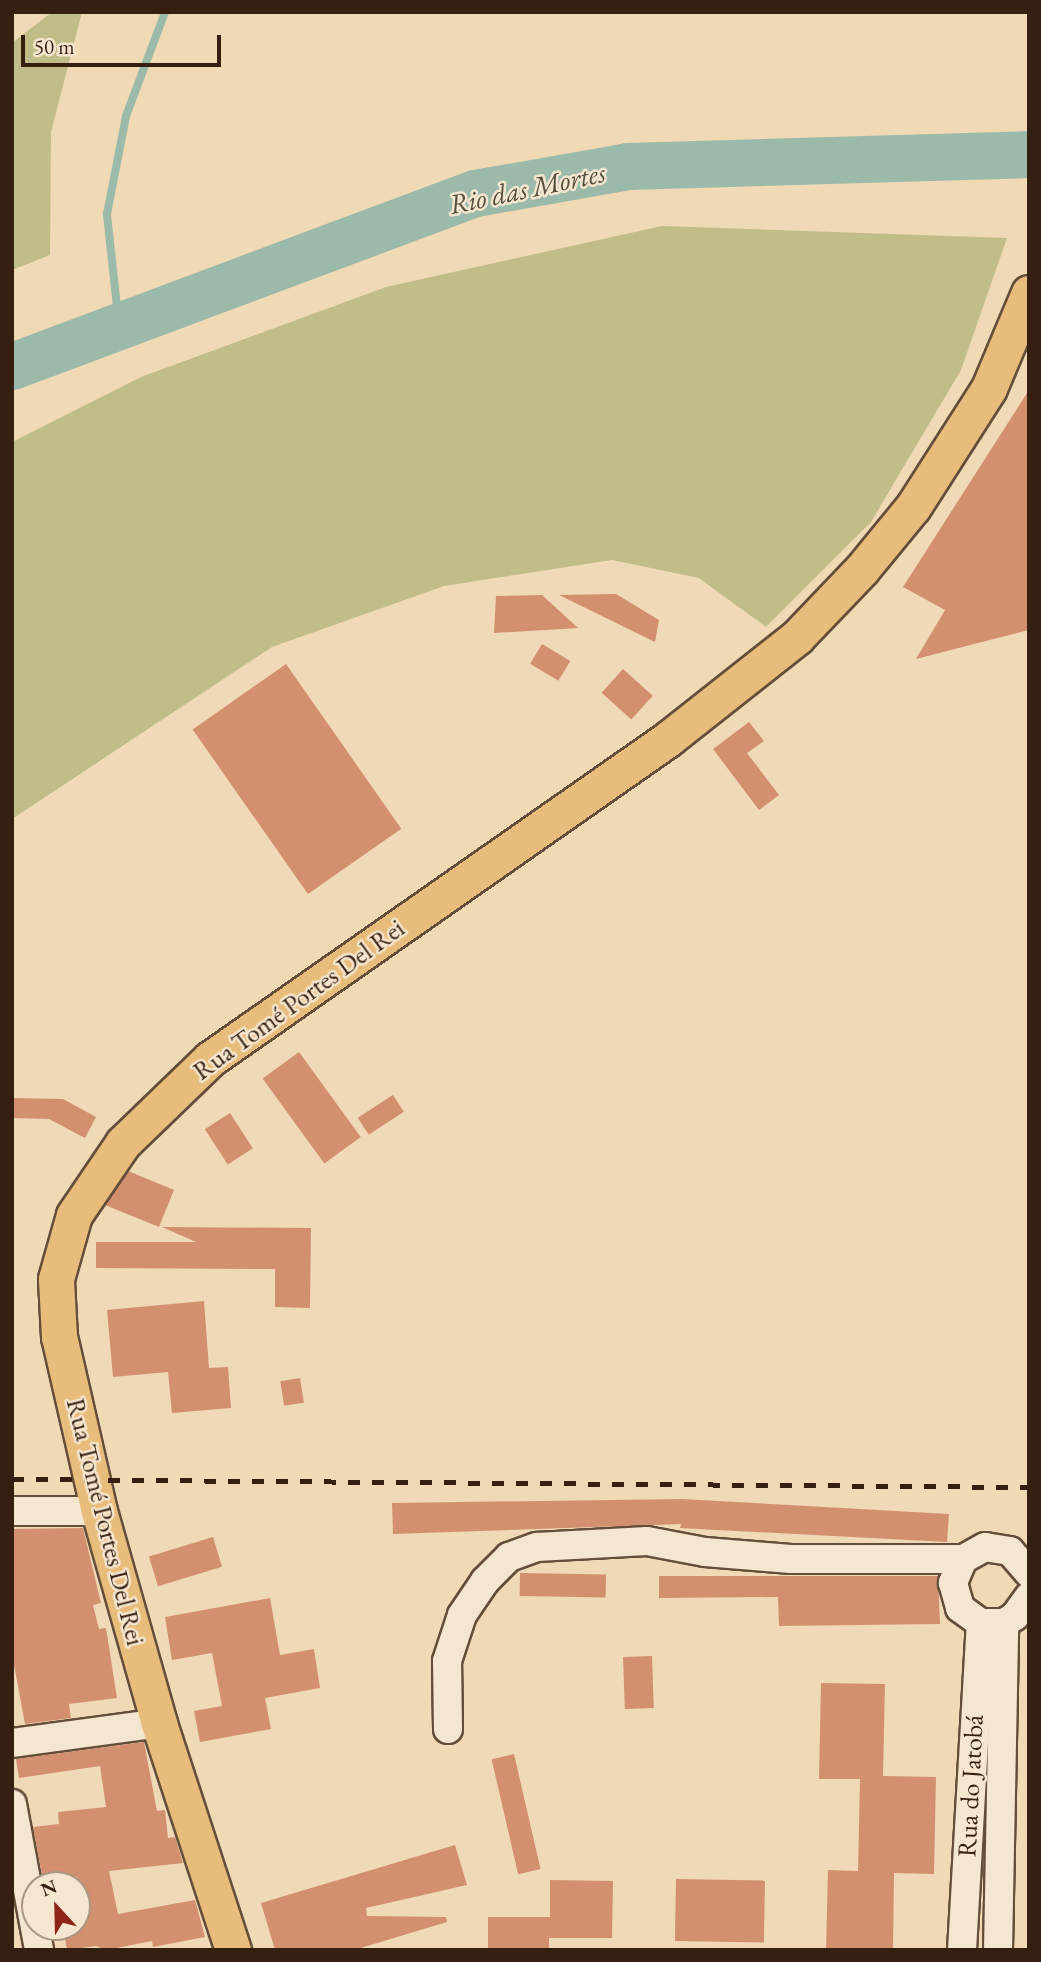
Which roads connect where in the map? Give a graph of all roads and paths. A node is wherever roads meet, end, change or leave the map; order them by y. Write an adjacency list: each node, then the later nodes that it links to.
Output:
1 (1029, 293): 3 (main road, Rua Tomé Portes Del Rei)
2 (12, 1510): 3 (street)
3 (99, 1511): 8 (main road, Rua Tomé Portes Del Rei)
4 (963, 1559): 5 (street); 7 (street); 9 (street)
5 (1029, 1573)
6 (1029, 1597): 7 (street)
7 (992, 1623): 14 (street, Rua do Jatobá); 15 (street, Rua do Jatobá)
8 (159, 1723): 10 (street); 13 (main road, Rua Tomé Portes Del Rei)
9 (448, 1729)
10 (12, 1743)
11 (12, 1804): 12 (street)
12 (38, 1950)
13 (233, 1950)
14 (962, 1950)
15 (998, 1950)

